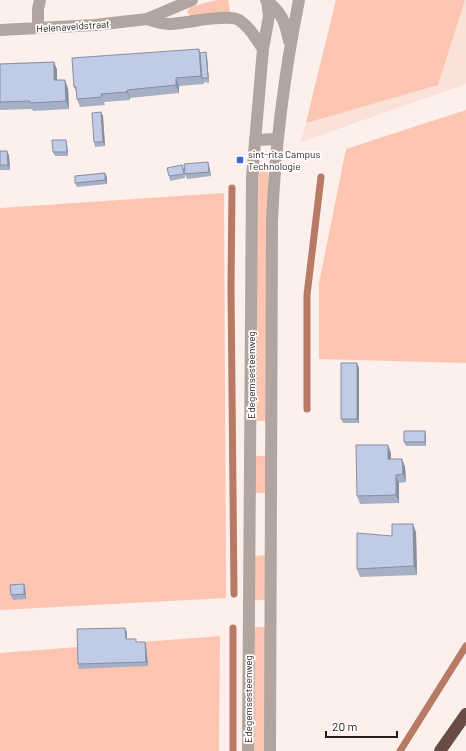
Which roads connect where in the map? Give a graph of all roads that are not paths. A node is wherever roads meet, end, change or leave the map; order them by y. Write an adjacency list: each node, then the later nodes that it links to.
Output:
1 (40, 0): 6 (street)
2 (192, 0): 5 (street, Helenaveldstraat)
3 (267, 0): 8 (street, Edegemsesteenweg); 9 (street, Edegemsesteenweg)
4 (299, 0): 8 (street, Edegemsesteenweg)
5 (147, 20): 6 (street, Helenaveldstraat); 9 (street, Helenaveldstraat)
6 (38, 28): 7 (street, Helenaveldstraat)
7 (0, 30)
8 (290, 48): 10 (street, Edegemsesteenweg)
9 (263, 49): 11 (street, Edegemsesteenweg)
10 (278, 139): 11 (street); 14 (street, Edegemsesteenweg)
11 (255, 140): 13 (street, Edegemsesteenweg)
12 (466, 714): 15 (highway)
13 (248, 751)
14 (270, 751)
15 (440, 751)

